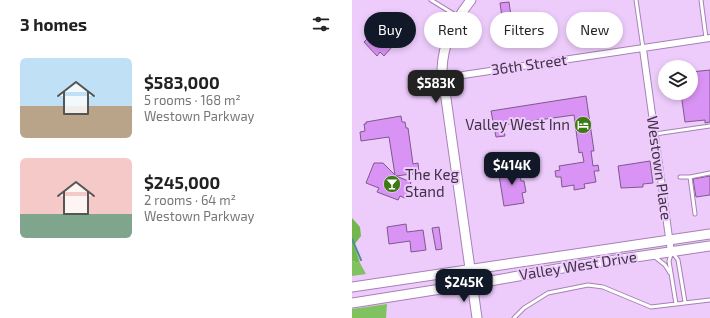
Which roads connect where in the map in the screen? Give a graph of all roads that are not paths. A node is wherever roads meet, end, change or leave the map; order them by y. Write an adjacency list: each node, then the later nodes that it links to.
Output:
1 (431, 0): 5 (lane)
2 (471, 0): 6 (main road)
3 (636, 0): 9 (lane)
4 (701, 0): 7 (lane)
5 (450, 12)
6 (463, 12)
7 (708, 38): 9 (street, 36th Street)
8 (444, 48): 10 (main road)
9 (643, 49): 10 (street, 36th Street); 12 (street, Westown Place)
10 (443, 78): 22 (main road)
11 (710, 126): 12 (lane)
12 (655, 134): 18 (street, Westown Place)
13 (710, 173): 15 (lane)
14 (680, 177): 15 (lane)
15 (690, 177): 16 (lane)
16 (695, 214)
17 (710, 234): 18 (main road, Valley West Drive)
18 (670, 240): 20 (street, Westown Place); 22 (main road, Valley West Drive)
19 (710, 246): 20 (main road, Valley West Drive)
20 (671, 252): 21 (main road, Valley West Drive); 23 (lane); 27 (lane)
21 (652, 254): 23 (lane); 24 (main road, Valley West Drive)
22 (470, 269): 24 (main road); 25 (main road, Valley West Drive)
23 (671, 276): 29 (lane)
24 (472, 284): 28 (main road, Valley West Drive); 30 (main road)
25 (352, 287)
26 (710, 300): 27 (lane)
27 (685, 302): 29 (lane)
28 (352, 303)
29 (676, 304): 31 (lane)
30 (477, 318)
31 (514, 318)

